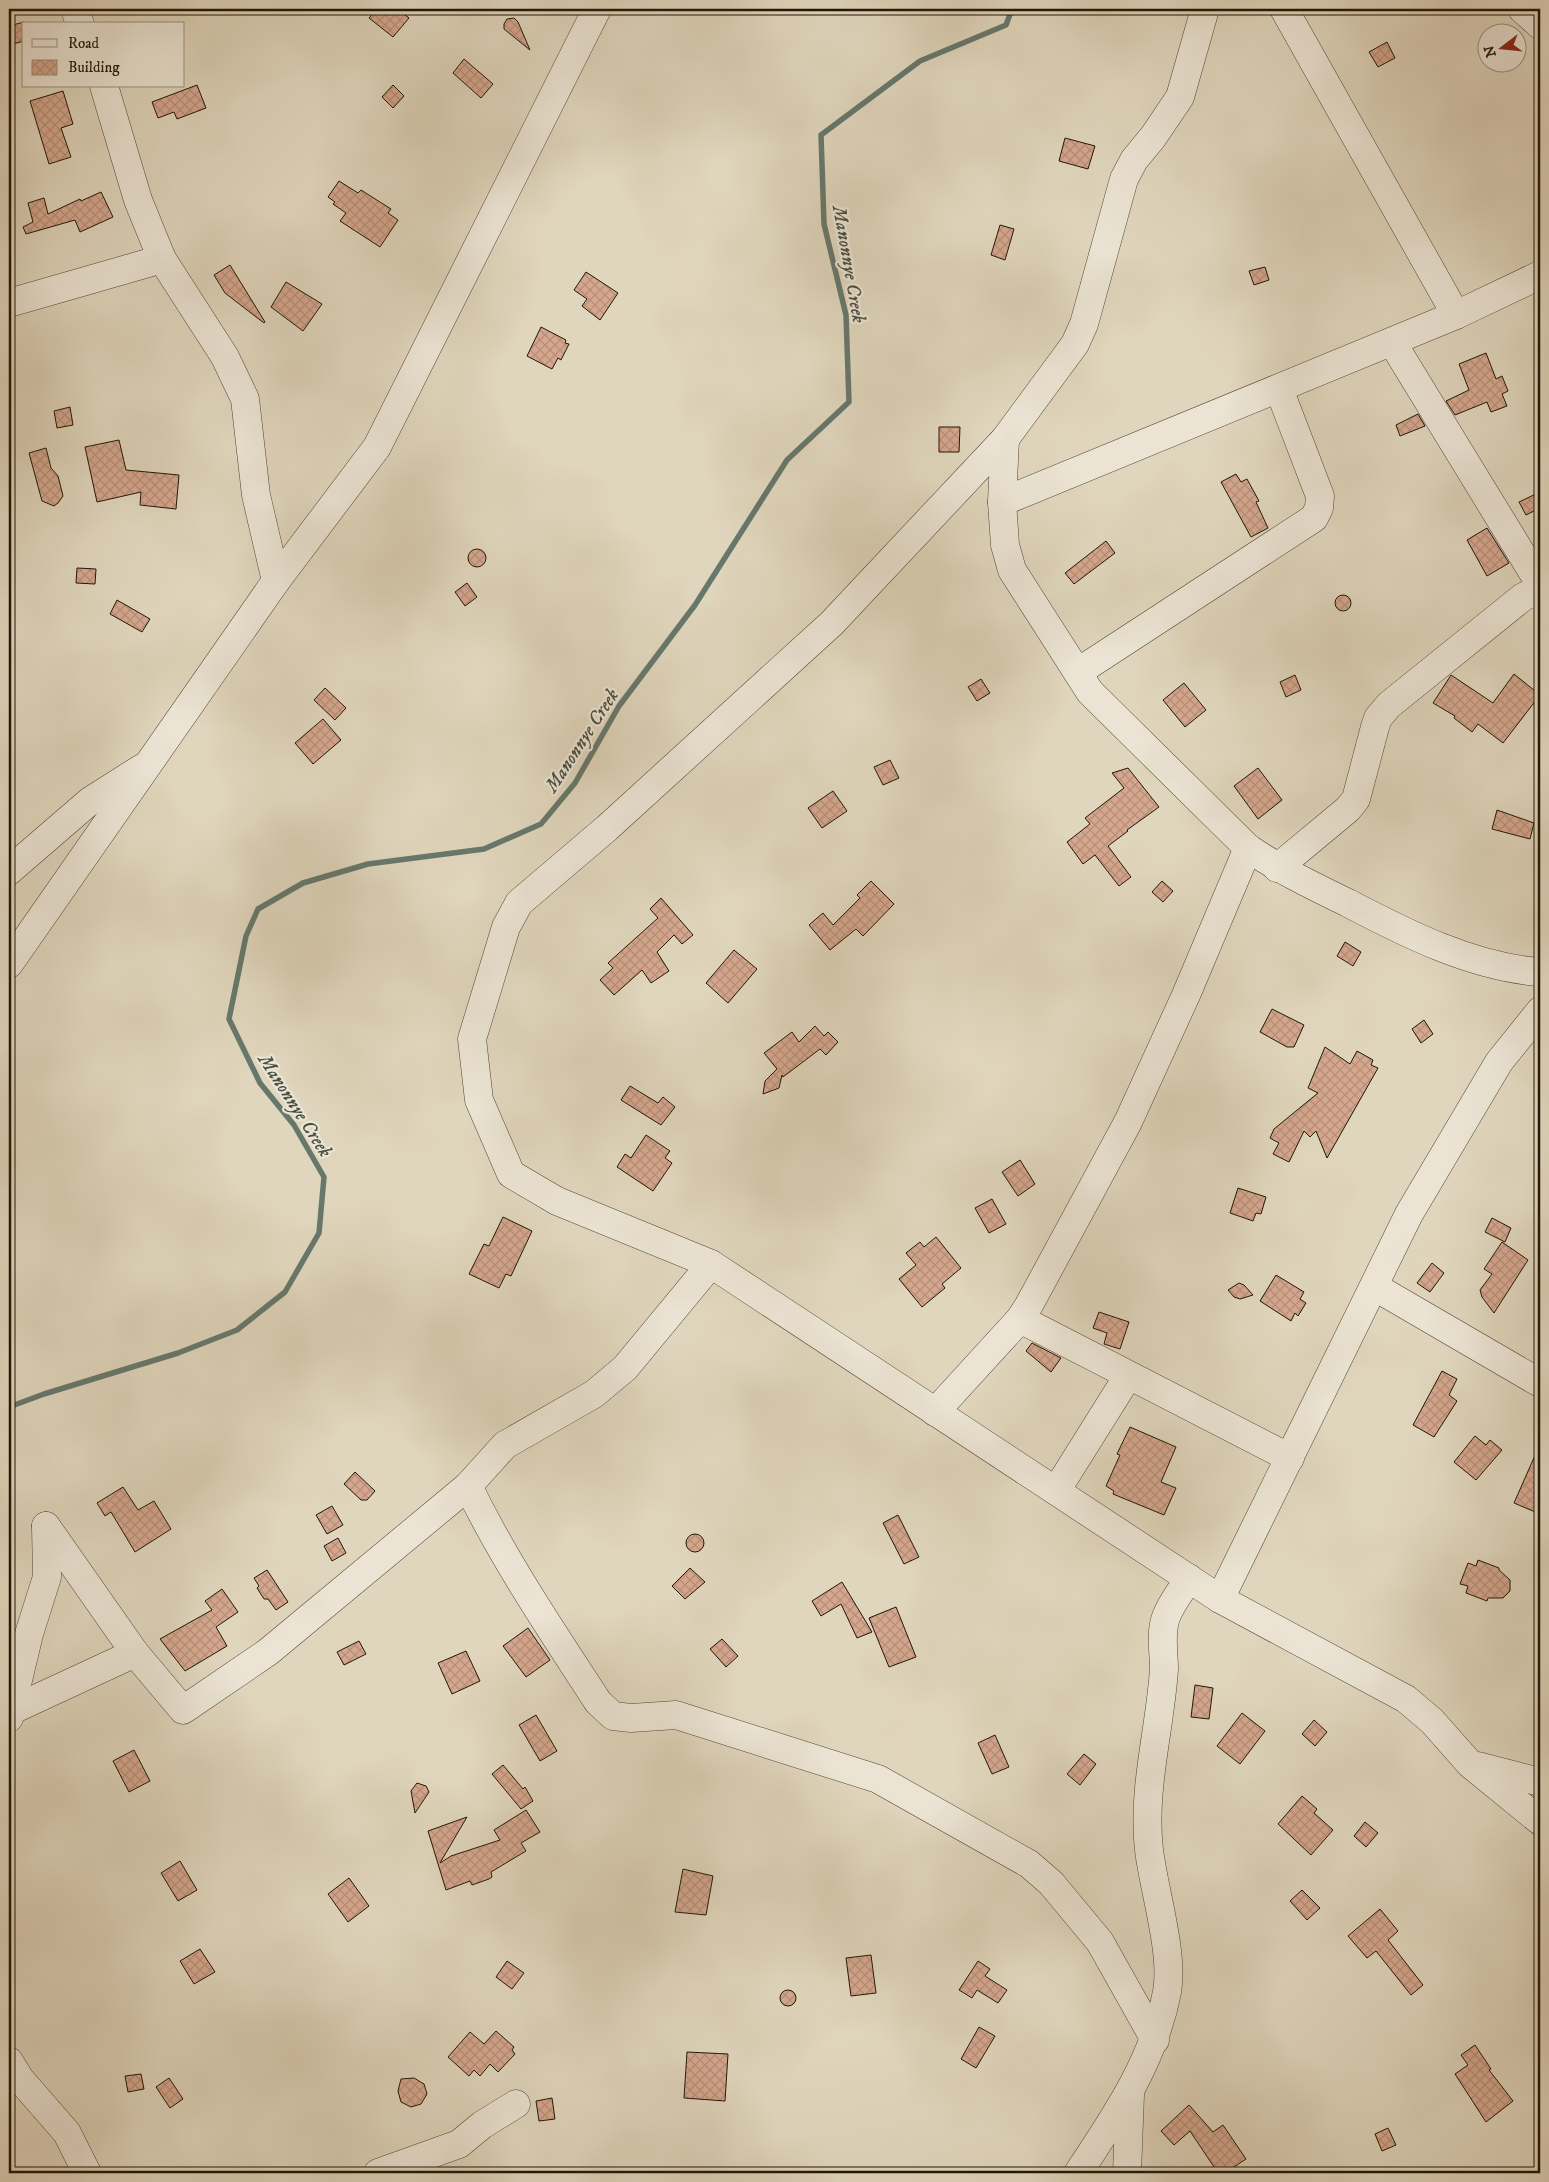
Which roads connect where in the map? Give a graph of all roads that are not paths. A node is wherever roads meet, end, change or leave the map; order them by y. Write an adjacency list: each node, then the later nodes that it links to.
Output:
1 (74, 9): 6 (street)
2 (597, 9): 17 (street)
3 (1205, 9): 15 (street)
4 (1284, 9): 12 (street)
5 (1522, 9): 7 (street)
6 (79, 22)
7 (1540, 25)
8 (105, 88): 9 (street)
9 (162, 259): 11 (street); 17 (street)
10 (1540, 275): 12 (street)
11 (9, 303)
12 (1456, 316): 13 (street)
13 (1392, 342): 14 (street); 18 (street)
14 (1279, 389): 16 (street); 20 (street)
15 (1005, 439): 16 (street); 28 (street)
16 (1002, 502): 20 (street)
17 (276, 582): 21 (street)
18 (1540, 584)
19 (1540, 589): 23 (street)
20 (1078, 672): 22 (street)
21 (152, 761): 24 (street); 25 (street)
22 (1248, 848): 23 (street); 30 (street)
23 (1277, 868): 26 (street)
24 (9, 871)
25 (9, 964)
26 (1540, 972)
27 (1540, 1011): 29 (street)
28 (711, 1264): 33 (street); 35 (street)
29 (1375, 1287): 32 (street); 34 (street)
30 (1020, 1319): 31 (street); 33 (street)
31 (1128, 1376): 34 (street); 36 (street)
32 (1540, 1383)
33 (935, 1412): 36 (street)
34 (1290, 1458): 38 (street)
35 (468, 1486): 39 (street); 44 (street)
36 (1056, 1491): 37 (street)
37 (1190, 1578): 38 (street); 44 (street)
38 (1220, 1599): 41 (street)
39 (135, 1653): 40 (street); 40 (street)
40 (9, 1715)
41 (1470, 1764): 42 (street); 43 (street)
42 (1540, 1782)
43 (1540, 1821)
44 (1155, 2040): 46 (street)
45 (12, 2076): 48 (street)
46 (1130, 2093): 50 (street); 51 (street)
47 (516, 2104): 49 (street)
48 (87, 2173)
49 (378, 2173)
50 (1078, 2173)
51 (1127, 2173)

